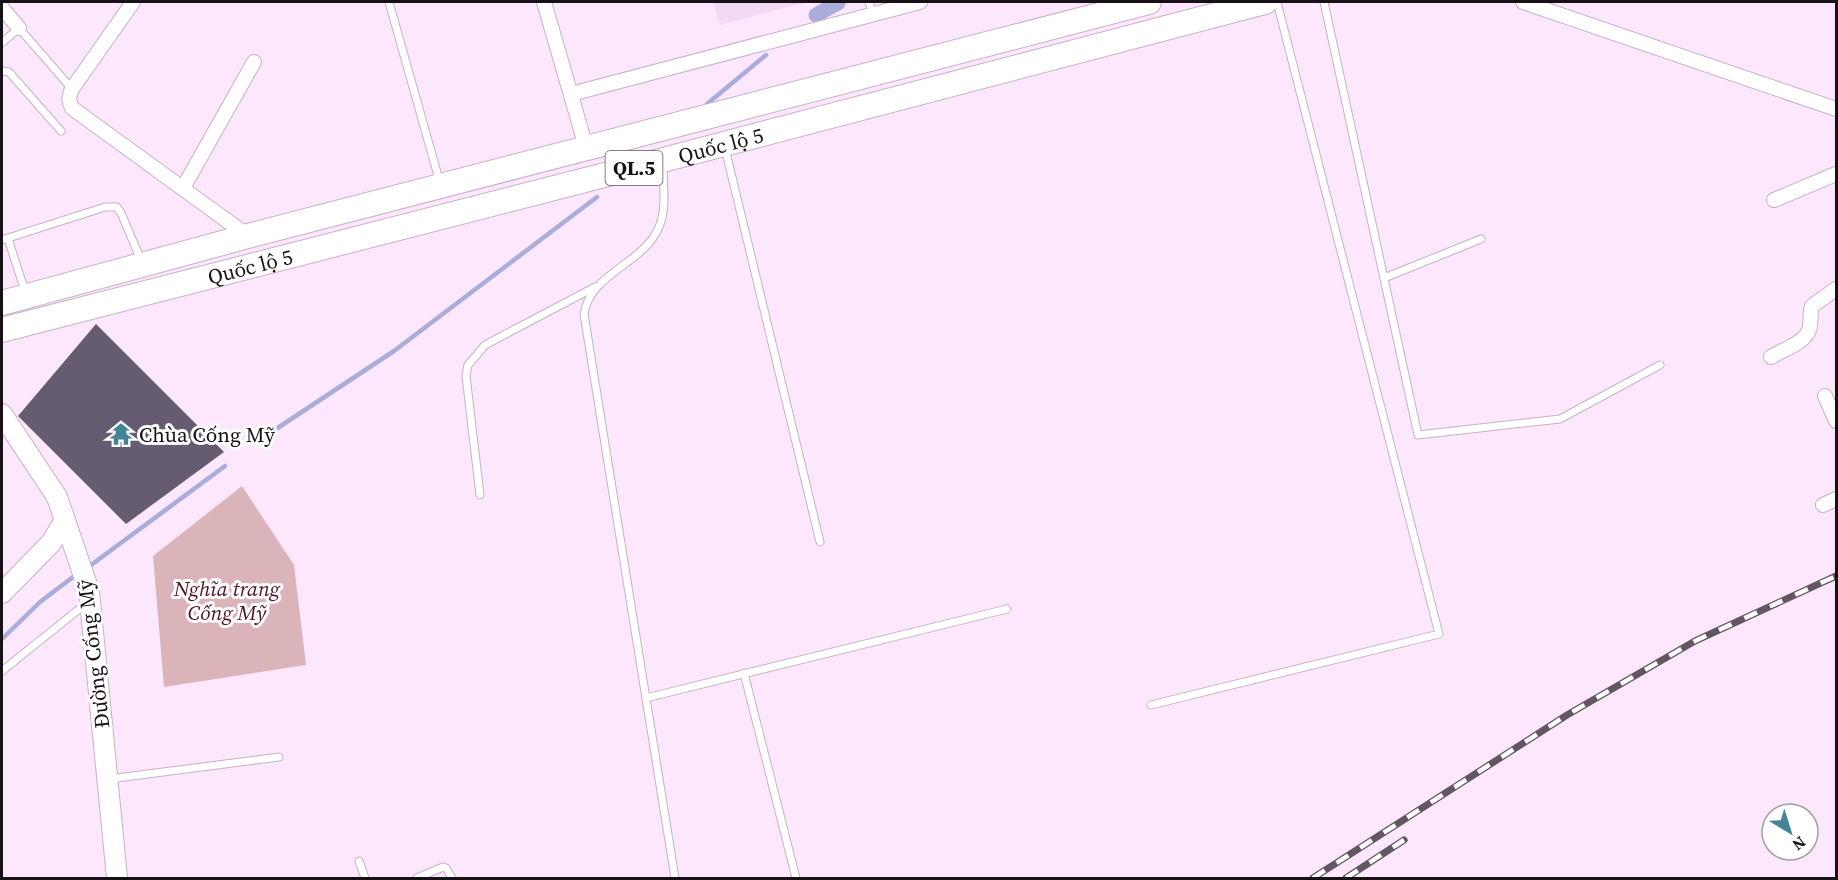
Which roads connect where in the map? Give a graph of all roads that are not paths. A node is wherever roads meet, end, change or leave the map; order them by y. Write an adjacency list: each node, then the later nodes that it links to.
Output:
1 (133, 2): 16 (street)
2 (389, 2): 24 (lane)
3 (544, 2): 17 (street)
4 (920, 2): 11 (street)
5 (1149, 2): 21 (highway, Quốc lộ 5 / QL.5)
6 (1265, 2): 20 (highway, Quốc lộ 5 / QL.5)
7 (1277, 2): 53 (lane)
8 (1324, 2): 31 (lane)
9 (1523, 2): 18 (street)
10 (2, 8): 12 (street)
11 (871, 8): 17 (street)
12 (19, 28): 13 (lane); 16 (lane)
13 (2, 43)
14 (254, 62): 25 (street)
15 (2, 71): 19 (lane)
16 (72, 89): 25 (street)
17 (571, 94): 21 (street)
18 (1836, 109)
19 (61, 131)
20 (724, 144): 22 (highway, Quốc lộ 5 / QL.5); 46 (lane)
21 (586, 147): 24 (highway, Quốc lộ 5 / QL.5)
22 (663, 160): 32 (lane); 36 (highway, Quốc lộ 5 / QL.5)
23 (1836, 174): 26 (street)
24 (441, 185): 27 (highway, Quốc lộ 5 / QL.5)
25 (183, 188): 27 (street)
26 (1774, 200)
27 (248, 236): 30 (highway, Quốc lộ 5 / QL.5)
28 (5, 239): 30 (lane); 34 (lane)
29 (1481, 239): 31 (lane)
30 (143, 266): 34 (highway, Quốc lộ 5 / QL.5)
31 (1383, 278): 38 (lane)
32 (600, 285): 42 (lane); 52 (lane)
33 (1836, 289): 37 (street)
34 (27, 297): 35 (highway, Quốc lộ 5 / QL.5)
35 (2, 303)
36 (2, 330)
37 (1771, 357)
38 (1660, 365)
39 (1825, 396): 41 (street)
40 (2, 414): 45 (street, Đường Cống Mỹ)
41 (1836, 421)
42 (480, 495)
43 (1836, 499): 44 (street)
44 (1823, 505)
45 (65, 520): 47 (street); 48 (street, Đường Cống Mỹ)
46 (820, 543)
47 (2, 593)
48 (90, 596): 50 (lane); 55 (street, Đường Cống Mỹ)
49 (1007, 609): 51 (lane)
50 (2, 671)
51 (744, 673): 52 (lane); 62 (lane)
52 (646, 698): 61 (lane)
53 (1151, 705)
54 (279, 757): 55 (lane)
55 (107, 780): 57 (street, Đường Cống Mỹ)
56 (359, 861): 58 (lane)
57 (117, 879)
58 (365, 879)
59 (417, 879): 60 (lane)
60 (452, 879)
61 (675, 879)
62 (796, 879)

